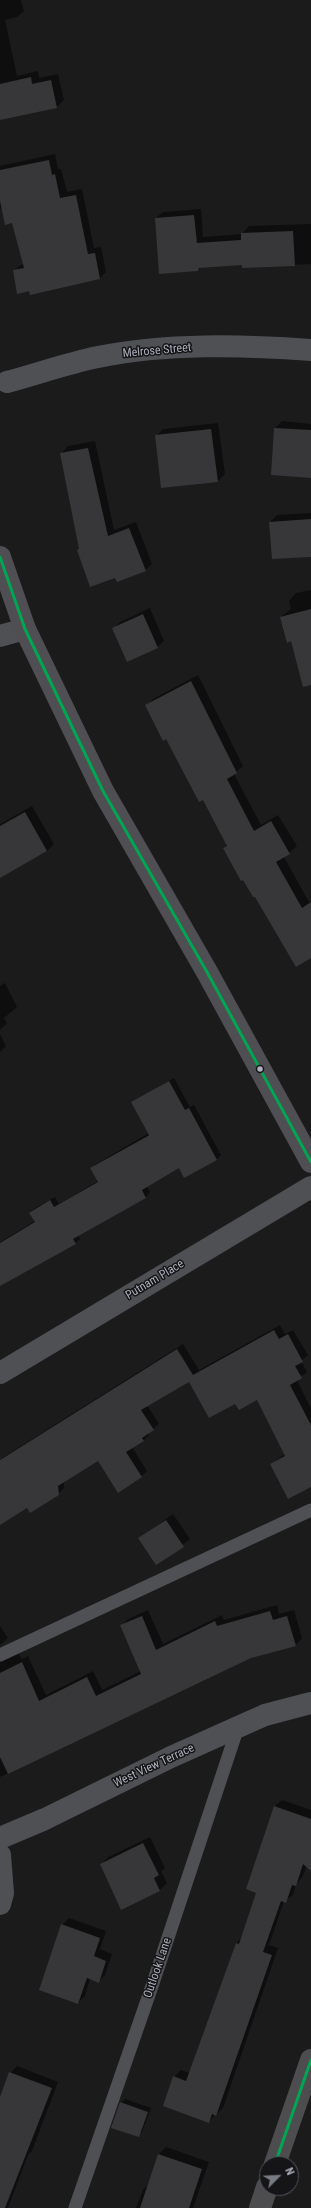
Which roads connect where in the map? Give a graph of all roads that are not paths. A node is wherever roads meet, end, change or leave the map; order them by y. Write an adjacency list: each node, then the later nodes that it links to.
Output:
1 (311, 350): 2 (street, Melrose Street)
2 (7, 382)
3 (0, 557): 4 (main road)
4 (25, 629): 5 (street); 6 (main road)
5 (0, 636)
6 (311, 1162)
7 (311, 1187): 8 (street, Putnam Place)
8 (0, 1373)
9 (311, 1510): 10 (lane)
10 (0, 1655)
11 (311, 1703): 12 (street, West View Terrace)
12 (238, 1727): 13 (street, West View Terrace); 19 (lane, Outlook Lane)
13 (0, 1838)
14 (0, 1855): 15 (street)
15 (0, 1904)
16 (311, 2060): 17 (main road)
17 (278, 2156)
18 (264, 2196): 20 (main road)
19 (75, 2208)
20 (260, 2208)

